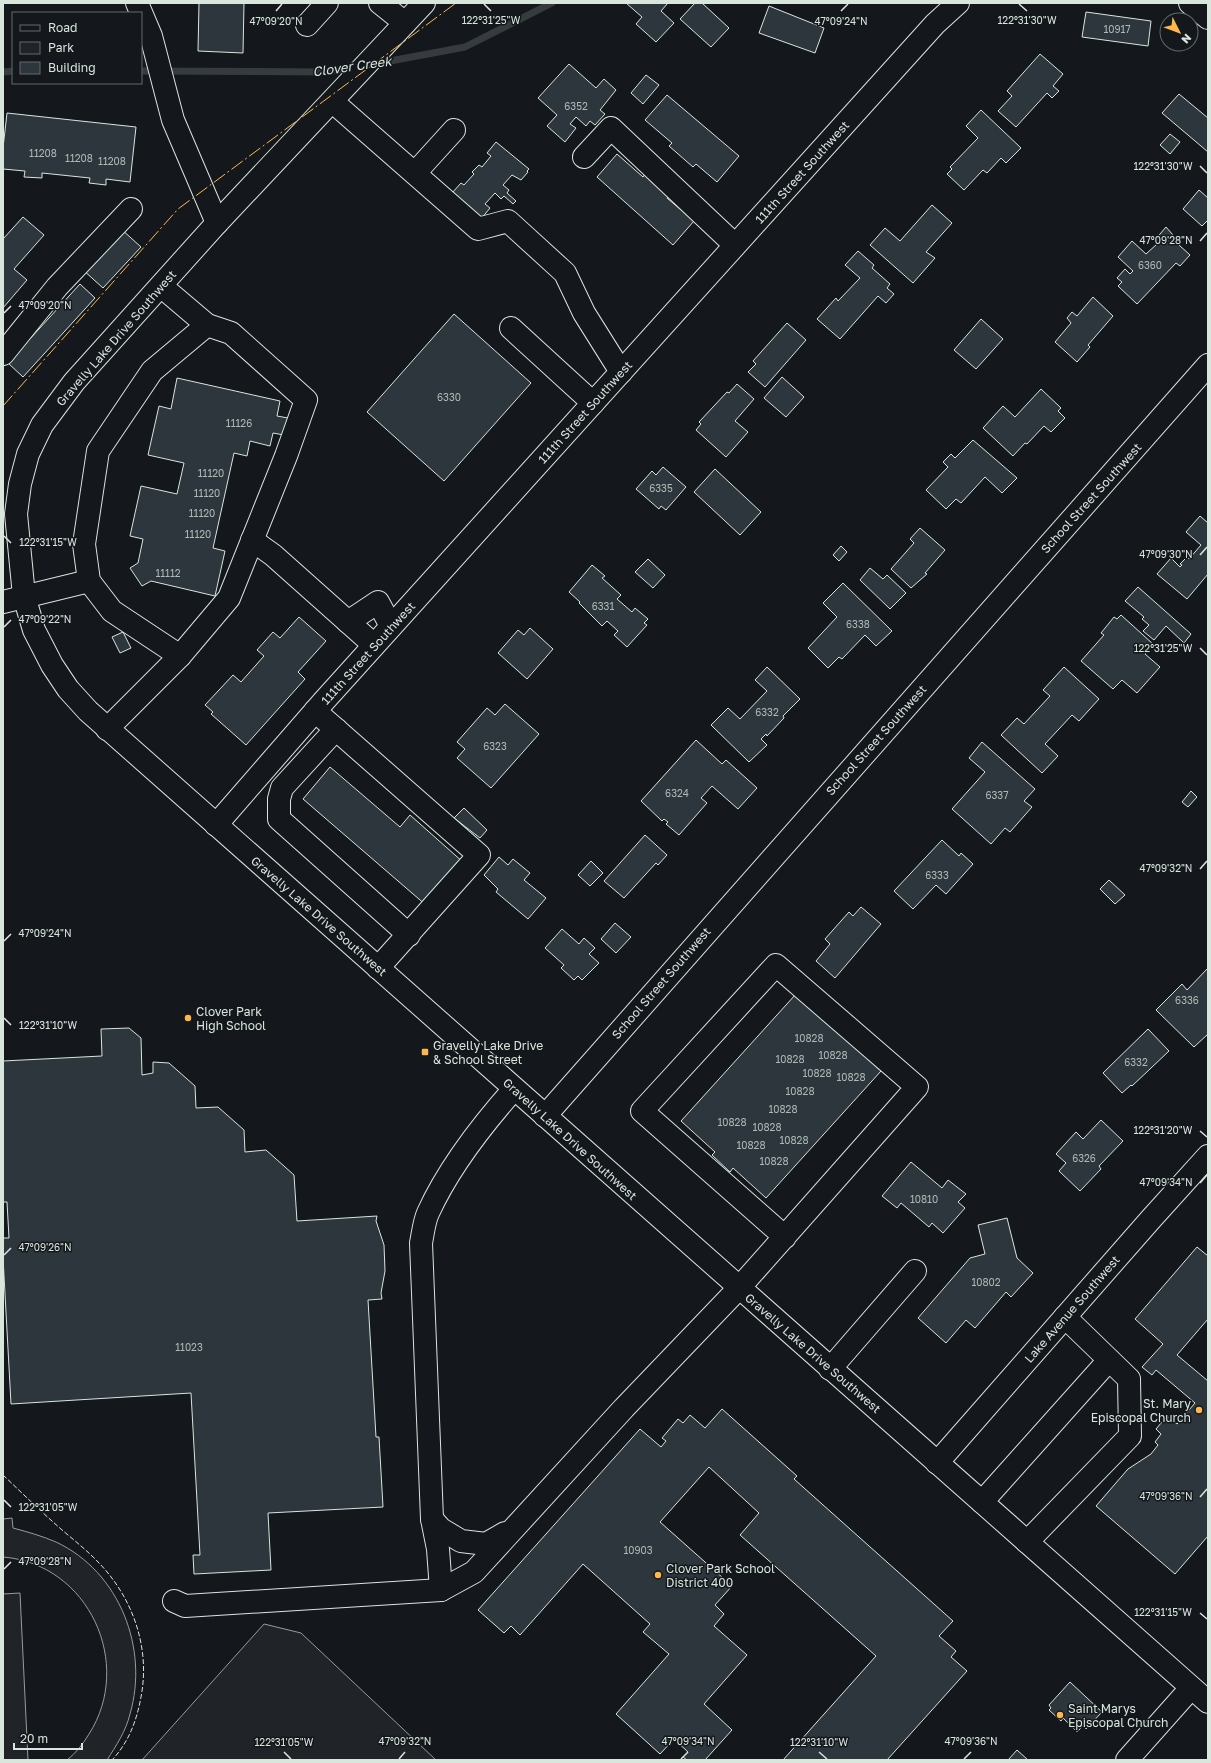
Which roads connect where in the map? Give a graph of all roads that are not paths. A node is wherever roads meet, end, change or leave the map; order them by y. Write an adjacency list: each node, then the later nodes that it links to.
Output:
1 (327, 3): 9 (street)
2 (380, 3): 8 (street)
3 (424, 3): 8 (street, Gravelly Lake Drive Southwest)
4 (958, 3): 16 (street, 111th Street Southwest)
5 (1190, 3): 7 (street)
6 (142, 15): 15 (street)
7 (1208, 18)
8 (405, 23): 10 (street, Gravelly Lake Drive Southwest)
9 (307, 25)
10 (333, 102): 13 (street); 15 (street, Gravelly Lake Drive Southwest)
11 (454, 130): 13 (street)
12 (584, 157): 16 (street)
13 (415, 173): 22 (street)
14 (131, 209): 20 (street)
15 (217, 223): 17 (street, Gravelly Lake Drive Southwest)
16 (735, 245): 22 (street, 111th Street Southwest)
17 (161, 286): 18 (street); 26 (street, Gravelly Lake Drive Southwest)
18 (207, 325): 24 (street); 25 (street)
19 (511, 328): 23 (street)
20 (3, 354)
21 (1208, 365): 41 (street, School Street Southwest)
22 (621, 372): 23 (street, 111th Street Southwest)
23 (592, 403): 29 (street, 111th Street Southwest)
24 (252, 540): 28 (street); 31 (street)
25 (89, 581): 26 (street); 31 (street)
26 (24, 596): 27 (street); 33 (street, Gravelly Lake Drive Southwest)
27 (3, 602)
28 (348, 622): 29 (street); 30 (street)
29 (391, 626): 30 (street, 111th Street Southwest)
30 (374, 645): 32 (street, 111th Street Southwest)
31 (180, 656): 33 (street)
32 (316, 711): 34 (street); 35 (street, 111th Street Southwest)
33 (107, 729): 37 (street, Gravelly Lake Drive Southwest)
34 (336, 729): 36 (street); 38 (street)
35 (268, 765): 36 (street); 37 (street, 111th Street Southwest)
36 (288, 781): 38 (street)
37 (216, 825): 39 (street, Gravelly Lake Drive Southwest)
38 (409, 935): 39 (street)
39 (378, 968): 40 (street, Gravelly Lake Drive Southwest)
40 (514, 1089): 41 (street, Gravelly Lake Drive Southwest); 51 (street)
41 (545, 1116): 45 (street, Gravelly Lake Drive Southwest)
42 (1208, 1156): 46 (street, Lake Avenue Southwest)
43 (785, 1237): 43 (street); 45 (street)
44 (915, 1271): 48 (street)
45 (740, 1288): 48 (street, Gravelly Lake Drive Southwest); 52 (street)
46 (1065, 1317): 47 (street); 49 (street, Lake Avenue Southwest)
47 (1109, 1360): 50 (street); 53 (street)
48 (830, 1369): 49 (street, Gravelly Lake Drive Southwest)
49 (937, 1463): 50 (street, Gravelly Lake Drive Southwest)
50 (982, 1502): 53 (street, Gravelly Lake Drive Southwest)
51 (432, 1519): 52 (street); 54 (street)
52 (512, 1530): 54 (street)
53 (1027, 1542): 56 (street, Gravelly Lake Drive Southwest)
54 (441, 1590): 55 (street)
55 (174, 1601)
56 (1191, 1688): 57 (street, Gravelly Lake Drive Southwest); 58 (street)
57 (1208, 1702)
58 (1127, 1760)

